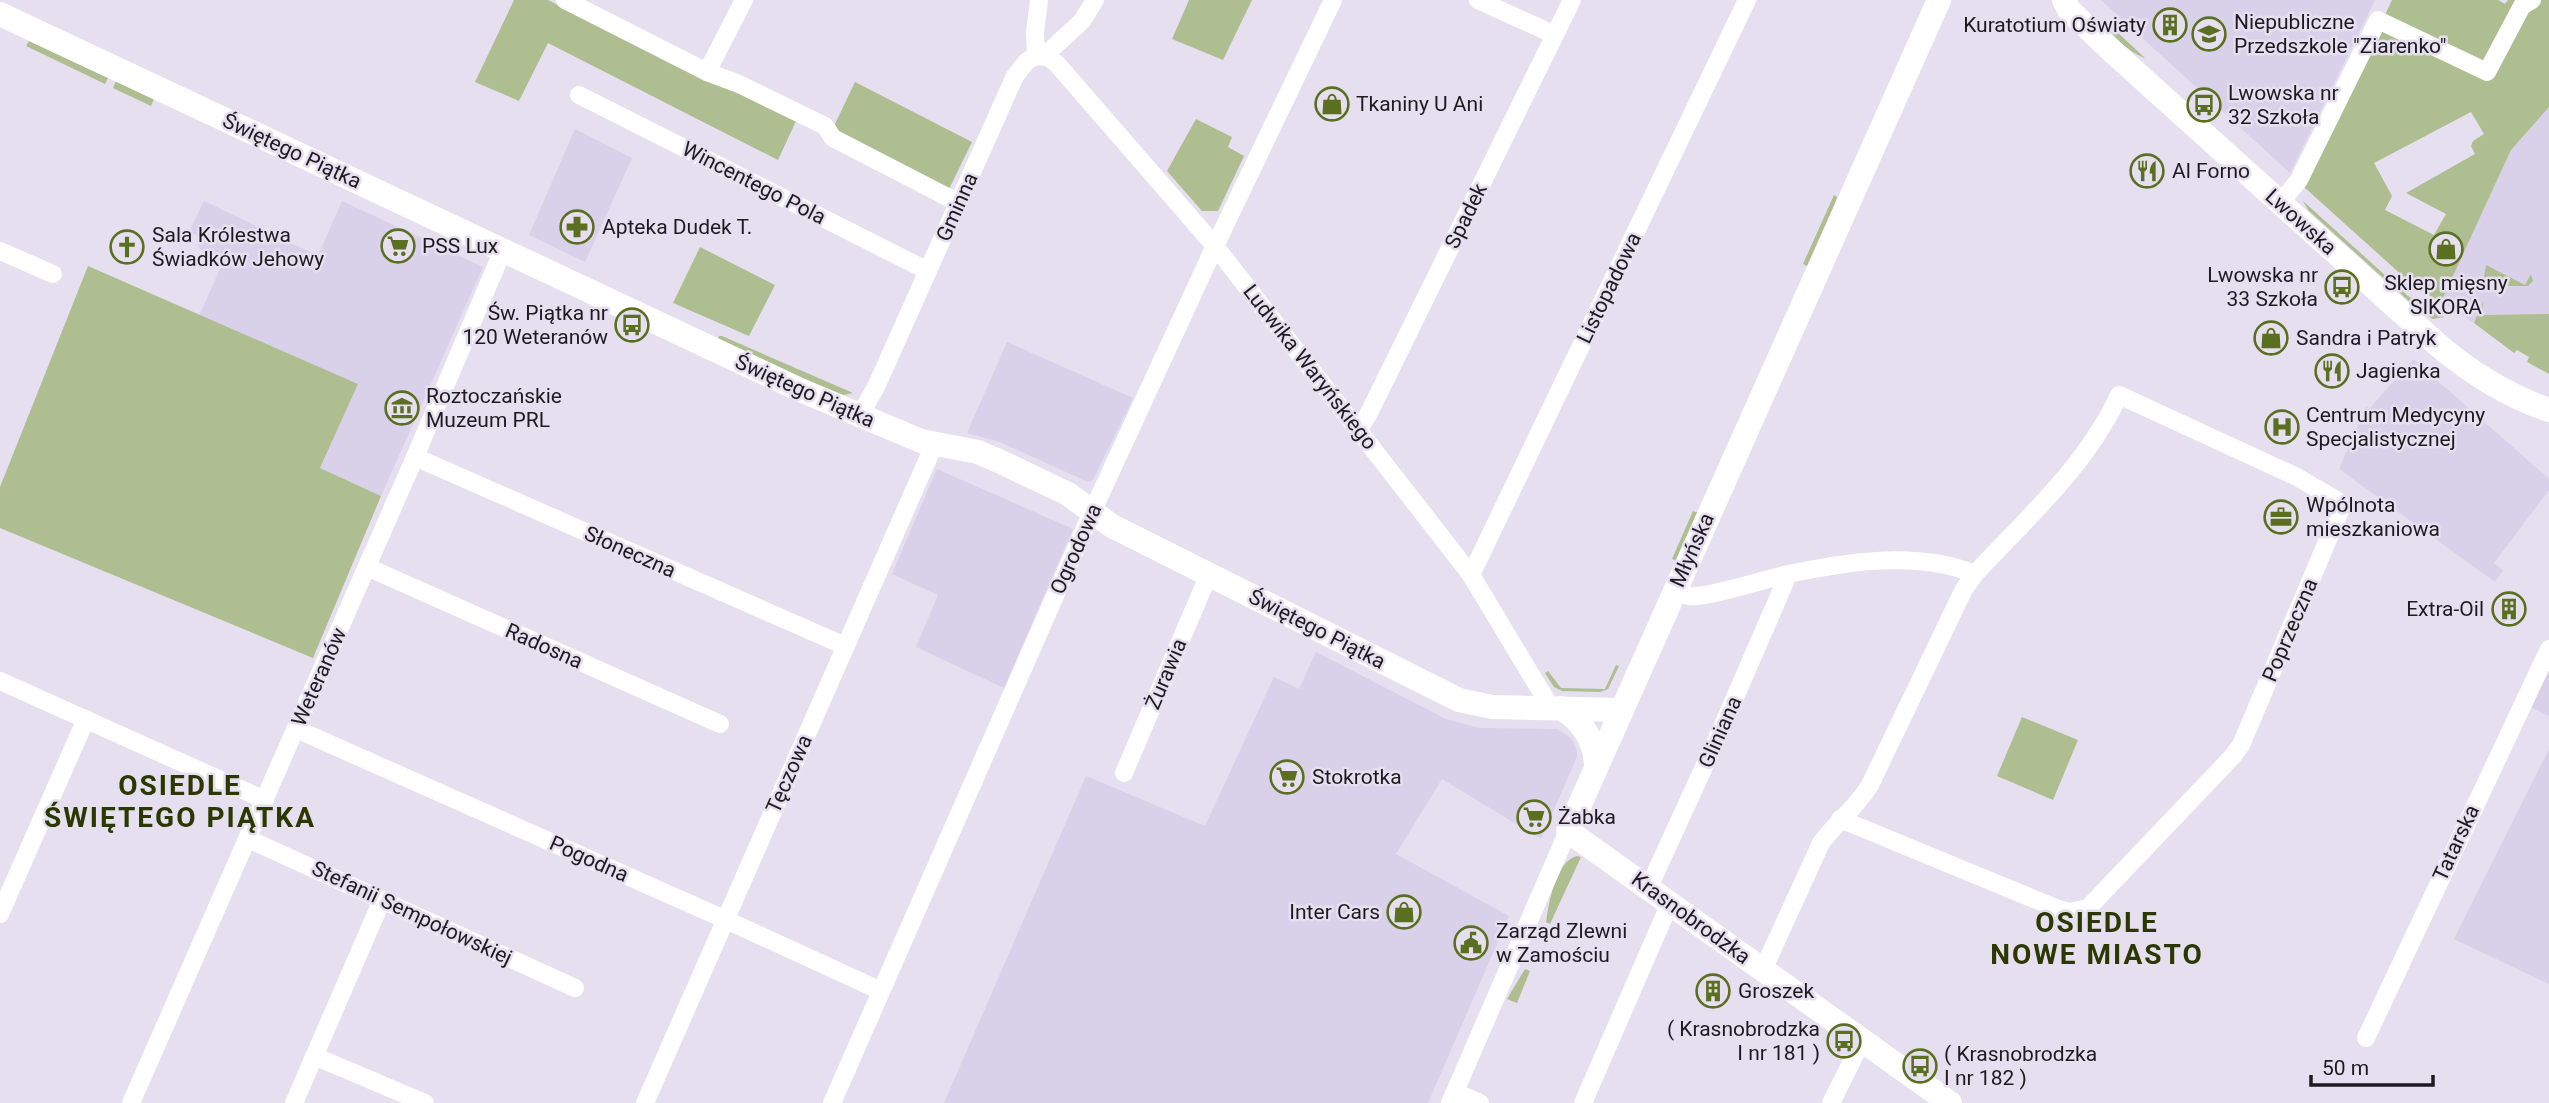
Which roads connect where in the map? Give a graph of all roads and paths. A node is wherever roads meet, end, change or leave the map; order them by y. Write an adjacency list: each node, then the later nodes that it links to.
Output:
1 (565, 0): 15 (street)
2 (744, 0): 15 (street)
3 (1039, 0): 14 (street)
4 (1095, 0): 14 (street, Gminna)
5 (1333, 0): 19 (street, Ogrodowa)
6 (1478, 0): 13 (street)
7 (1572, 0): 13 (street, Spadek)
8 (1747, 0): 33 (street, Listopadowa)
9 (1939, 0): 35 (street, Młyńska)
10 (2532, 0): 18 (street)
11 (2060, 3): 18 (street, Lwowska)
12 (0, 14): 20 (street, Świętego Piątka)
13 (1555, 35): 26 (street, Spadek)
14 (1040, 56): 17 (street, Gminna); 19 (street, Ludwika Waryńskiego)
15 (707, 72): 17 (street)
16 (579, 95): 22 (street, Wincentego Pola)
17 (959, 203): 22 (street, Gminna)
18 (2280, 203): 24 (street, Lwowska)
19 (1215, 246): 26 (street, Ludwika Waryńskiego); 29 (street, Ogrodowa)
20 (503, 250): 25 (street, Świętego Piątka); 28 (street, Weteranów)
21 (0, 251): 23 (street)
22 (928, 271): 25 (street, Gminna)
23 (53, 274)
24 (2549, 410)
25 (860, 415): 27 (street, Świętego Piątka)
26 (1358, 430): 33 (street, Ludwika Waryńskiego)
27 (934, 445): 29 (street, Świętego Piątka); 36 (street, Tęczowa)
28 (415, 457): 30 (street, Weteranów); 36 (street, Słoneczna)
29 (1092, 512): 31 (street, Świętego Piątka); 57 (street, Ogrodowa)
30 (367, 567): 42 (street, Radosna); 43 (street, Weteranów)
31 (1209, 574): 39 (street, Świętego Piątka); 45 (street, Żurawia)
32 (1975, 574): 34 (street); 47 (street, Poprzeczna); 47 (street, Poprzeczna)
33 (1471, 575): 39 (street, Ludwika Waryńskiego)
34 (1785, 575): 35 (street); 50 (street, Gliniana)
35 (1674, 591): 40 (street, Młyńska)
36 (845, 646): 54 (street, Tęczowa)
37 (2549, 649): 58 (street, Tatarska)
38 (0, 681): 41 (street)
39 (1556, 708): 40 (street, Świętego Piątka); 44 (street)
40 (1621, 710): 44 (street, Młyńska)
41 (86, 719): 46 (street); 53 (street)
42 (720, 724)
43 (296, 729): 46 (street, Weteranów); 54 (street, Pogodna)
44 (1596, 765): 48 (street, Młyńska)
45 (1124, 773)
46 (265, 800): 49 (street, Weteranów)
47 (1840, 819): 55 (street, Poprzeczna)
48 (1567, 831): 50 (street, Krasnobrodzka); 61 (street, Młyńska)
49 (248, 839): 51 (street, Stefanii Sempołowskiej); 62 (street, Weteranów)
50 (1649, 887): 52 (street, Krasnobrodzka)
51 (382, 900): 56 (street, Stefanii Sempołowskiej); 60 (street)
52 (1670, 903): 55 (street, Krasnobrodzka); 68 (street)
53 (0, 914)
54 (724, 919): 57 (street, Pogodna); 65 (street, Tęczowa)
55 (1763, 970): 59 (street, Krasnobrodzka)
56 (575, 988)
57 (881, 991): 66 (street, Ogrodowa)
58 (2366, 1038)
59 (1862, 1041): 69 (street); 70 (street, Krasnobrodzka)
60 (314, 1056): 63 (street); 64 (street)
61 (1452, 1097): 67 (street)
62 (131, 1103)
63 (294, 1103)
64 (425, 1103)
65 (645, 1103)
66 (832, 1103)
67 (1480, 1103)
68 (1583, 1103)
69 (1831, 1103)
70 (1950, 1103)

